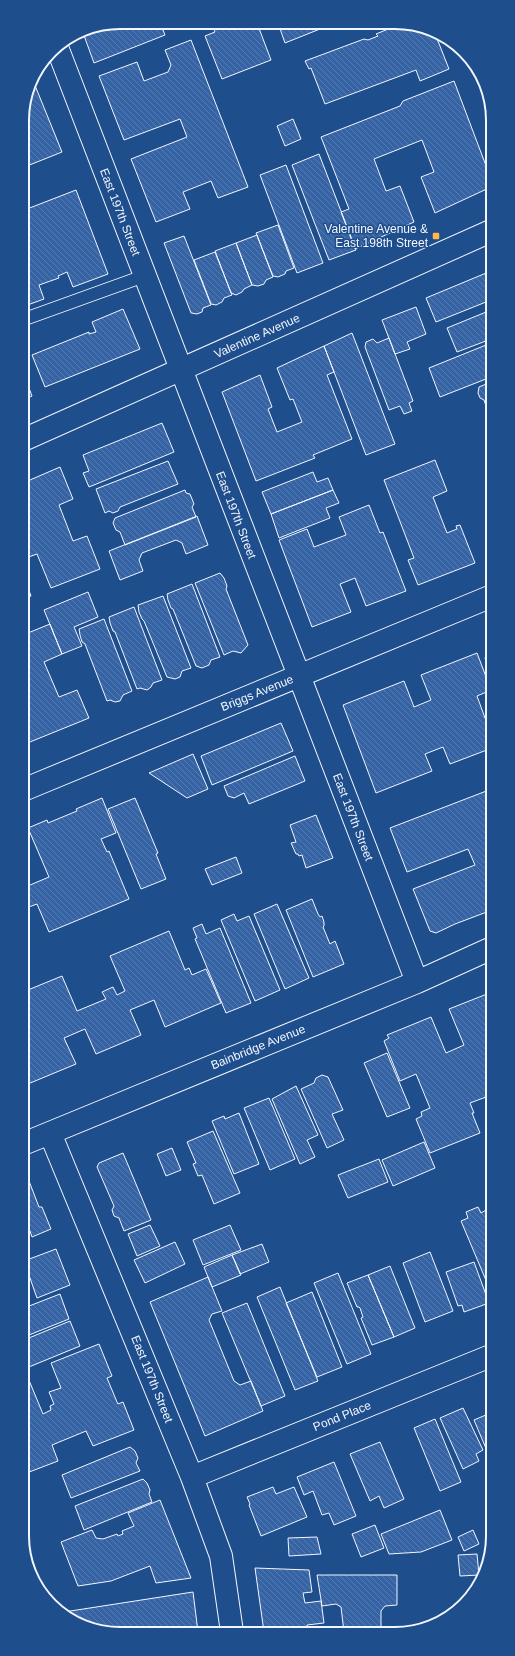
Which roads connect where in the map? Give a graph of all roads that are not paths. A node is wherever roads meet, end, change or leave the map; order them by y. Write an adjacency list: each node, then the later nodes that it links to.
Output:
1 (58, 54): 3 (street, East 197th Street)
2 (486, 233): 5 (street, Valentine Avenue)
3 (144, 276): 4 (lane); 5 (street, East 197th Street)
4 (29, 317)
5 (181, 371): 6 (street, Valentine Avenue); 8 (street, East 197th Street)
6 (29, 437)
7 (486, 598): 8 (street, Briggs Avenue)
8 (298, 676): 9 (street, Briggs Avenue); 11 (street, East 197th Street)
9 (29, 788)
10 (486, 951): 11 (street, Bainbridge Avenue)
11 (417, 982): 12 (street, Bainbridge Avenue)
12 (50, 1133): 13 (street, Bainbridge Avenue); 15 (street, East 197th Street)
13 (29, 1142)
14 (486, 1358): 15 (street, Pond Place)
15 (192, 1477): 16 (street, East 197th Street)
16 (231, 1627)

